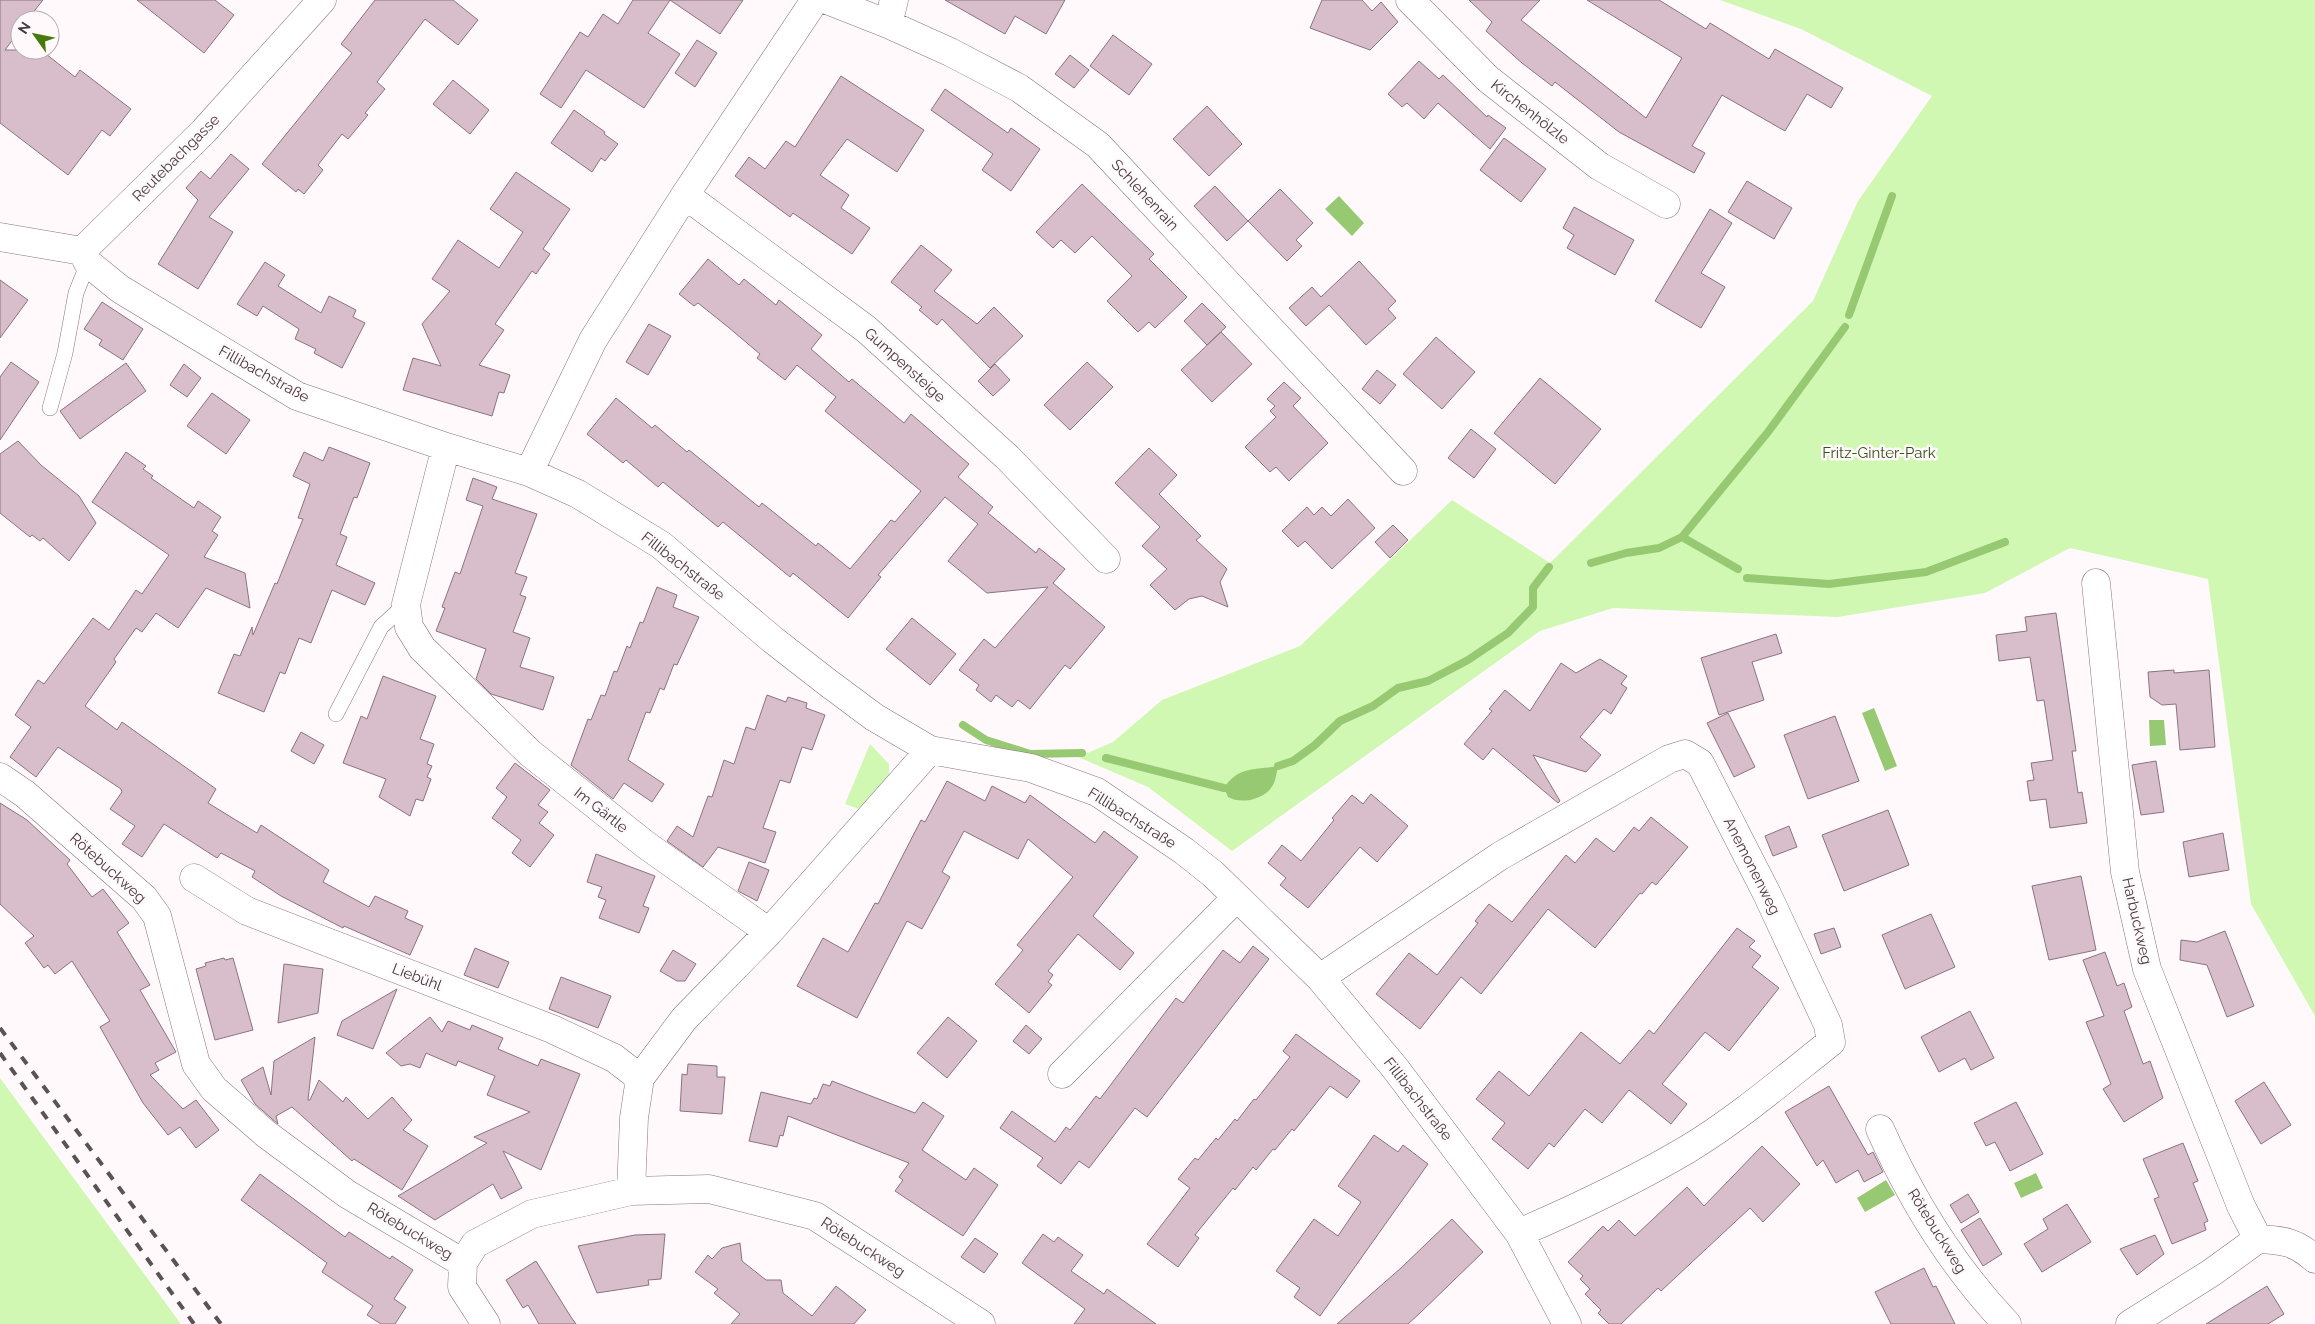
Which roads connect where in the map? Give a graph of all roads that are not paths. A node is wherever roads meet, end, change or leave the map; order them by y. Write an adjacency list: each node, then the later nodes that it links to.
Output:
1 (322, 0): 9 (street, Reutebachgasse)
2 (815, 0): 6 (street)
3 (827, 0): 5 (street, Schlehenrain)
4 (1410, 0): 7 (street, Kirchenhölzle)
5 (891, 12): 12 (street, Schlehenrain)
6 (685, 195): 13 (street); 14 (street, Gumpensteige)
7 (1666, 204)
8 (0, 237): 9 (street)
9 (85, 257): 10 (lane); 11 (street, Fillibachstraße)
10 (50, 408)
11 (446, 447): 13 (street, Fillibachstraße); 16 (street, Im Gärtle)
12 (1404, 471)
13 (528, 472): 18 (street, Fillibachstraße)
14 (1106, 559)
15 (2096, 583): 29 (street, Harbuckweg)
16 (406, 604): 17 (lane); 22 (street, Im Gärtle)
17 (336, 714)
18 (930, 750): 21 (street, Fillibachstraße); 22 (street)
19 (0, 777): 31 (street, Rötebuckweg)
20 (194, 878): 25 (street, Liebühl)
21 (1236, 898): 23 (street, Fillibachstraße); 24 (street)
22 (769, 932): 25 (street)
23 (1320, 978): 28 (street, Fillibachstraße); 28 (street, Anemonenweg)
24 (1062, 1074)
25 (640, 1078): 27 (street)
26 (1880, 1130): 35 (street, Rötebuckweg)
27 (631, 1191): 31 (street, Rötebuckweg); 33 (street, Rötebuckweg)
28 (1519, 1234): 34 (street, Fillibachstraße)
29 (2258, 1239): 30 (street); 36 (street)
30 (2315, 1259)
31 (463, 1263): 32 (street)
32 (486, 1324)
33 (981, 1324)
34 (1567, 1324)
35 (2007, 1324)
36 (2130, 1324)

